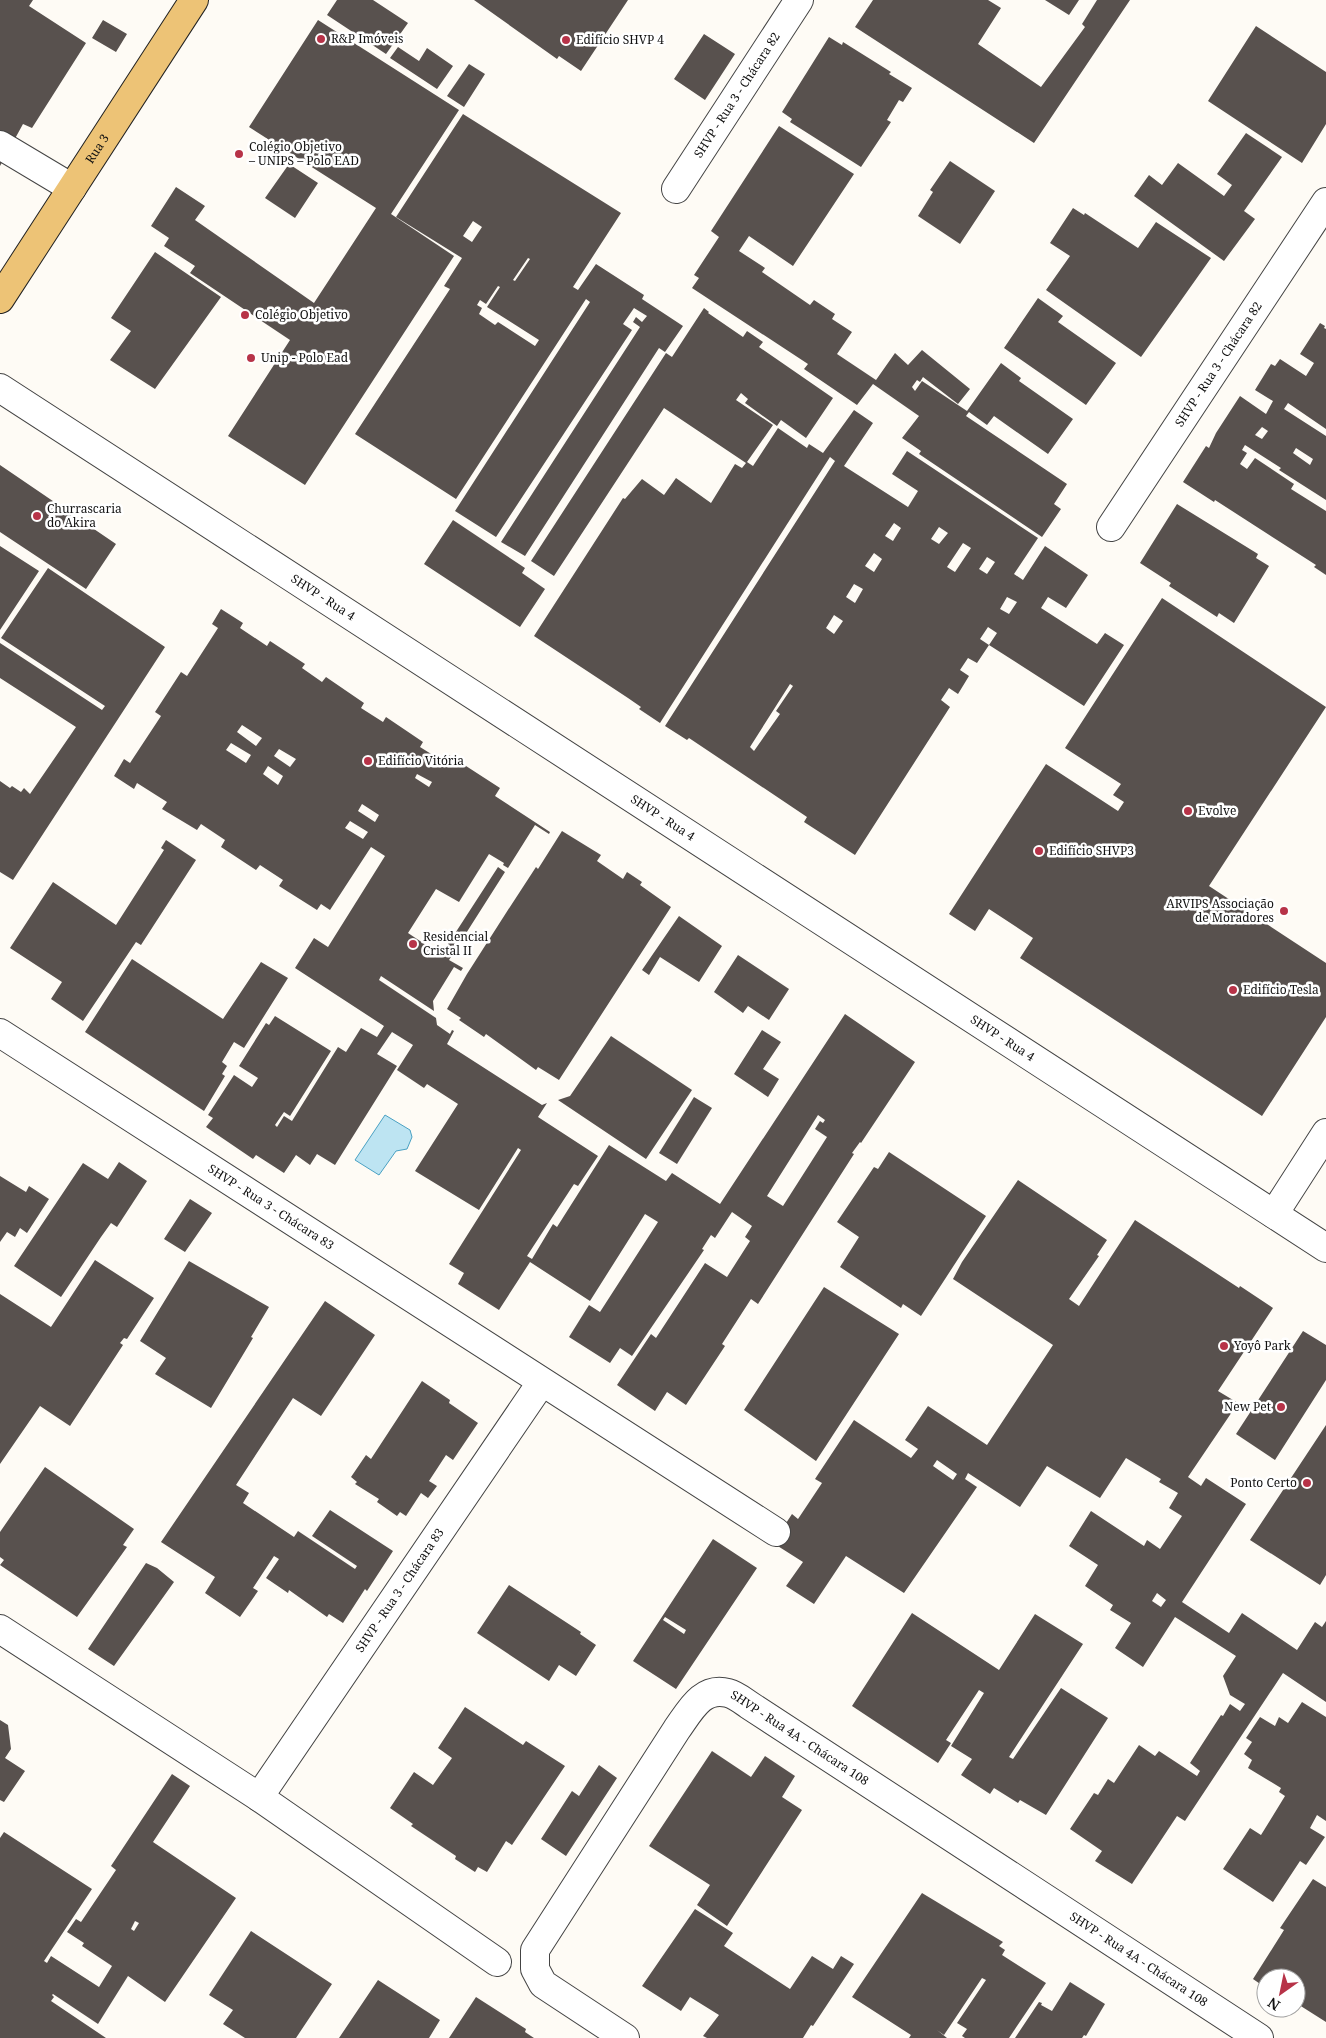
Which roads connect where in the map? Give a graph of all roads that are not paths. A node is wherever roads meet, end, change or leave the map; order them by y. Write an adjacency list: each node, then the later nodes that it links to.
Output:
1 (194, 0): 4 (main road, Rua 3)
2 (799, 0): 5 (street, SHVP - Rua 3 - Chácara 82)
3 (0, 145): 4 (street)
4 (72, 188): 7 (main road, Rua 3)
5 (676, 189)
6 (1326, 202): 9 (street, SHVP - Rua 3 - Chácara 82)
7 (0, 299)
8 (0, 388): 12 (street, SHVP - Rua 4)
9 (1111, 527)
10 (0, 1033): 14 (street, SHVP - Rua 3 - Chácara 83)
11 (1326, 1134): 12 (street)
12 (1274, 1214): 13 (street, SHVP - Rua 4)
13 (1326, 1248)
14 (541, 1383): 15 (street, SHVP - Rua 3 - Chácara 83); 17 (street, SHVP - Rua 3 - Chácara 83)
15 (776, 1532)
16 (0, 1629): 17 (street)
17 (259, 1797): 18 (street)
18 (496, 1962)
19 (625, 2038): 20 (street, SHVP - Rua 4A - Chácara 108)
20 (1259, 2038)

